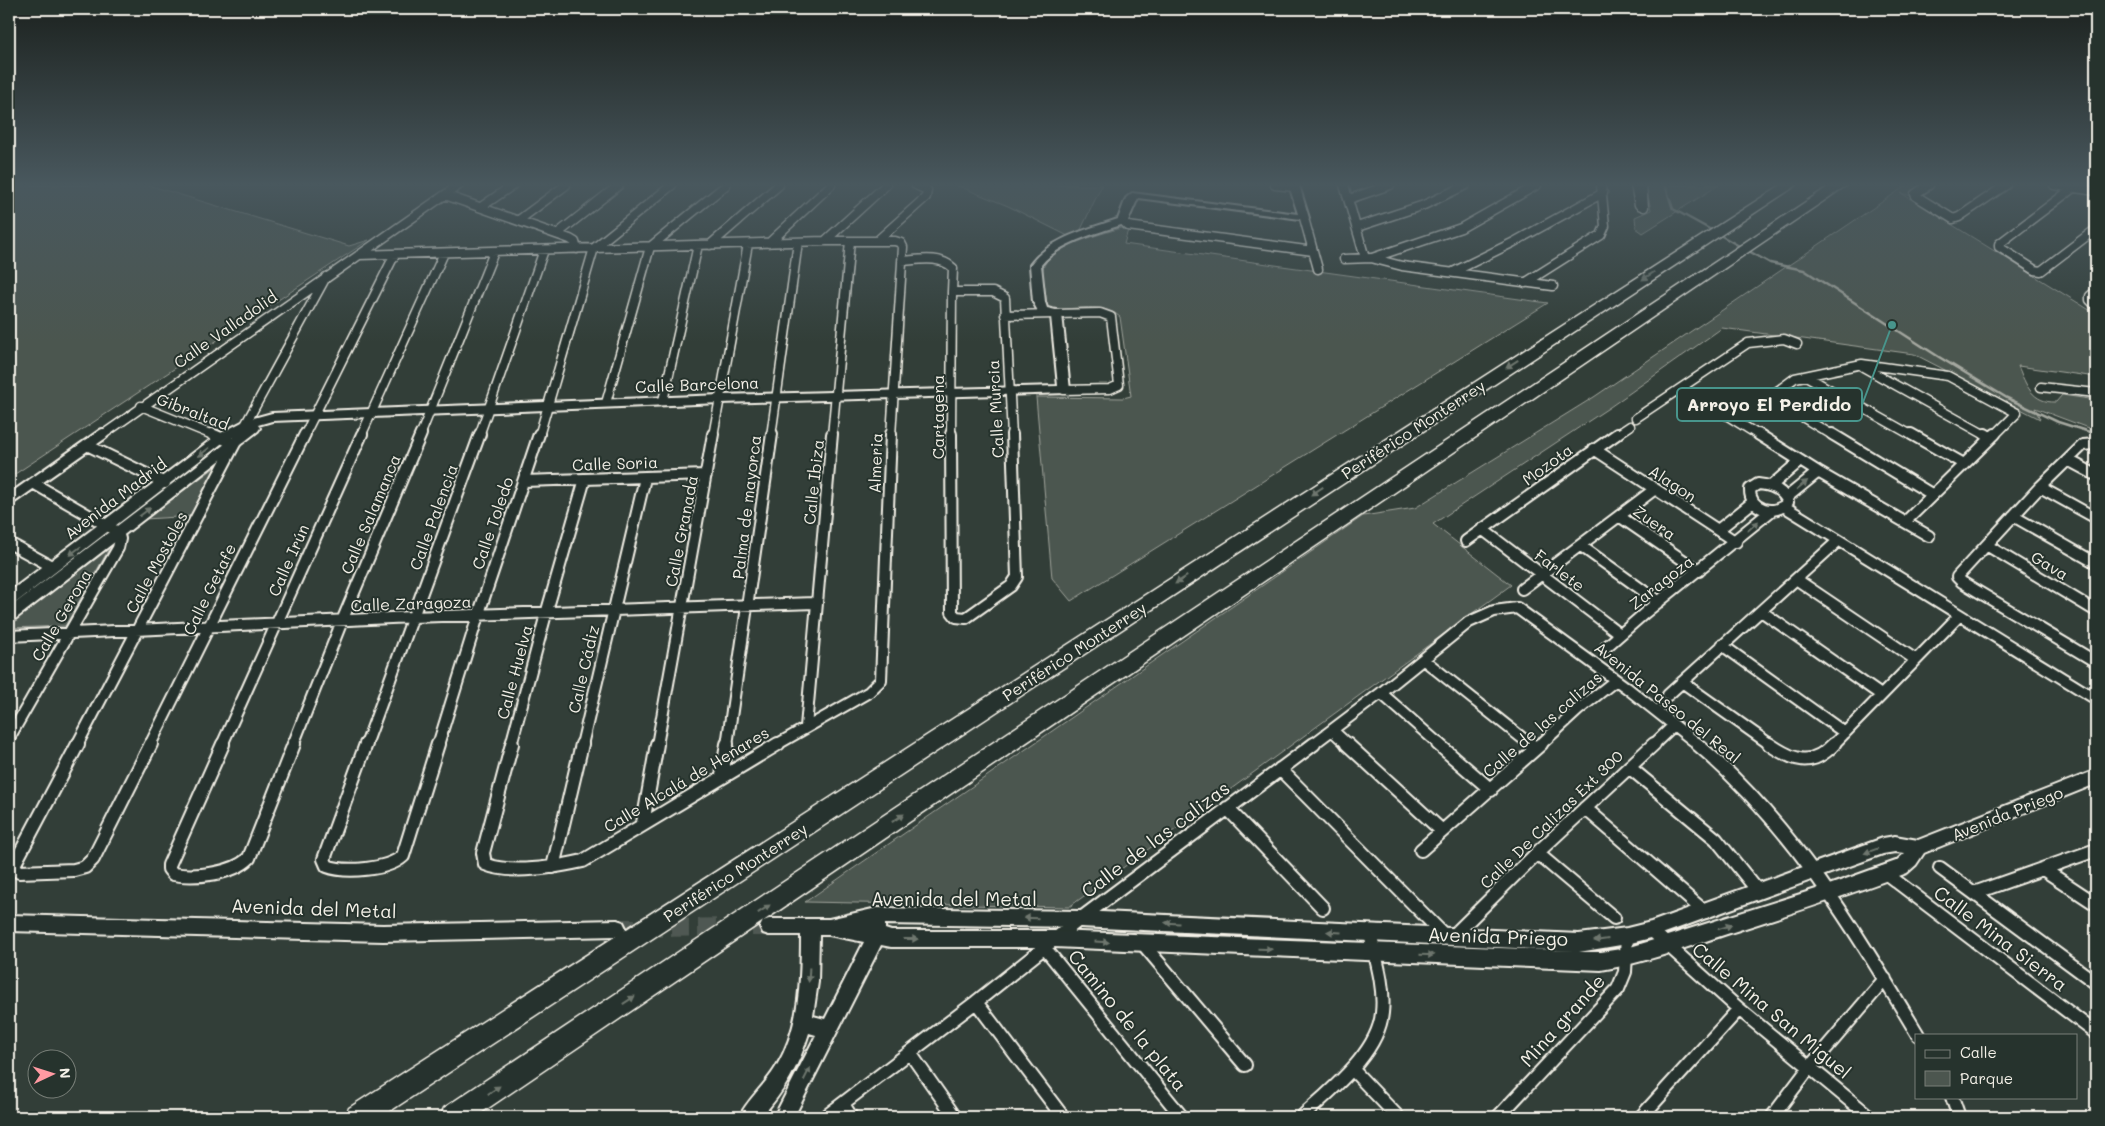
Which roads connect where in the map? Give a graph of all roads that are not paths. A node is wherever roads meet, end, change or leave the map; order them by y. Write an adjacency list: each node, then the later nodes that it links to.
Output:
1 (384, 238): 36 (street, Calle Valladolid)
2 (564, 238): 30 (street)
3 (607, 238): 29 (street)
4 (662, 238): 28 (street)
5 (719, 238): 27 (street)
6 (775, 238): 24 (street)
7 (829, 238): 21 (street)
8 (881, 238): 20 (street)
9 (1081, 238): 48 (street)
10 (1213, 238): 32 (street)
11 (1309, 238): 32 (street)
12 (1361, 238): 38 (street)
13 (1431, 238): 38 (street)
14 (1521, 238): 41 (street)
15 (1597, 238): 43 (street)
16 (1708, 238): 220 (highway, Periférico Monterrey, one-way to 220)
17 (1762, 238): 221 (highway, Periférico Monterrey, one-way to 17)
18 (2008, 238): 19 (street)
19 (2085, 238)
20 (878, 240): 22 (street); 39 (street, Almeria)
21 (825, 241): 22 (street); 23 (street)
22 (850, 241): 60 (street, Calle Ibiza)
23 (798, 242): 24 (street); 62 (street, Palma de mayorca)
24 (769, 243): 25 (street)
25 (748, 244): 27 (street); 63 (street, Calle Granada)
26 (698, 245): 27 (street); 28 (street); 64 (street)
27 (710, 245)
28 (650, 247): 29 (street); 65 (street)
29 (594, 248): 30 (street); 66 (street, Calle Toledo)
30 (577, 249): 31 (street)
31 (544, 250): 33 (street); 68 (street, Calle Palencia)
32 (1313, 251): 40 (street)
33 (494, 252): 34 (street); 69 (street, Calle Salamanca)
34 (444, 253): 35 (street); 70 (street, Calle Irún)
35 (395, 254): 36 (street); 71 (street, Calle Getafe)
36 (359, 255): 42 (street, Calle Valladolid)
37 (1344, 258): 38 (street)
38 (1368, 258): 41 (street)
39 (902, 261): 46 (street, Cartagena); 59 (street, Almeria)
40 (1318, 269)
41 (1453, 272): 43 (street)
42 (326, 277): 67 (street, Calle Valladolid); 74 (street, Calle Mostoles)
43 (1525, 282): 44 (street)
44 (1553, 286)
45 (2096, 291): 47 (street)
46 (952, 292): 49 (street, Calle Murcia); 57 (street, Cartagena)
47 (2096, 306)
48 (1056, 314): 49 (street); 55 (street); 55 (street, Calle Barcelona)
49 (1005, 315): 56 (street, Calle Murcia)
50 (1797, 344): 54 (street, Mozota)
51 (1859, 365): 52 (street); 76 (street); 76 (street)
52 (1806, 376): 61 (street); 83 (street)
53 (2042, 387): 58 (street)
54 (1683, 388): 73 (street); 80 (street, Mozota)
55 (1064, 390): 56 (street, Calle Barcelona)
56 (1010, 391): 57 (street, Calle Barcelona); 134 (street, Calle Murcia)
57 (952, 392): 59 (street, Calle Barcelona); 134 (street, Cartagena)
58 (2096, 393)
59 (893, 394): 60 (street, Calle Barcelona); 147 (street, Almeria)
60 (837, 396): 62 (street, Calle Barcelona); 122 (street, Calle Ibiza)
61 (1769, 397): 73 (street); 95 (street)
62 (775, 398): 63 (street, Calle Barcelona); 123 (street, Palma de mayorca)
63 (721, 399): 64 (street, Calle Barcelona); 85 (street, Calle Granada)
64 (663, 401): 65 (street, Calle Barcelona)
65 (606, 403): 66 (street, Calle Barcelona)
66 (549, 405): 68 (street, Calle Barcelona); 89 (street, Calle Toledo)
67 (140, 406): 75 (street, Gibraltad); 79 (street, Calle Valladolid)
68 (490, 407): 69 (street, Calle Barcelona); 133 (street, Calle Palencia)
69 (431, 410): 70 (street, Calle Barcelona); 135 (street, Calle Salamanca)
70 (371, 412): 71 (street, Calle Barcelona); 136 (street, Calle Irún)
71 (314, 415): 72 (street, Calle Barcelona); 137 (street, Calle Getafe)
72 (272, 417): 74 (street, Calle Barcelona); 77 (street)
73 (1736, 421): 82 (street)
74 (245, 426): 75 (street, Avenida Madrid); 77 (street, Calle Mostoles)
75 (221, 438): 77 (street, Gibraltad); 91 (street, Avenida Madrid, one-way to 91)
76 (1992, 438): 83 (street)
77 (235, 443): 104 (street, Avenida Madrid, one-way to 77); 138 (street, Calle Mostoles)
78 (2096, 444): 81 (street)
79 (87, 445): 90 (street, Calle Valladolid); 91 (street)
80 (1594, 449): 94 (street, Alagon); 105 (street, Mozota)
81 (2068, 460): 86 (street); 93 (street)
82 (1800, 461): 84 (street); 92 (street)
83 (1964, 464): 95 (street)
84 (1818, 472): 98 (street, one-way to 84); 103 (street)
85 (706, 475): 87 (street, Calle Soria); 124 (street, Calle Granada)
86 (2096, 475)
87 (644, 478): 88 (street, Calle Soria); 126 (street, Calle Cádiz)
88 (585, 479): 89 (street, Calle Soria); 129 (street, Calle Huelva)
89 (524, 481): 131 (street, Calle Toledo)
90 (33, 483): 96 (street, Calle Valladolid); 104 (street)
91 (165, 483): 104 (street, Avenida Madrid)
92 (1771, 486): 97 (street); 98 (street)
93 (2040, 487): 101 (street); 102 (street)
94 (1656, 489): 100 (street); 106 (street, Alagon)
95 (1933, 495): 103 (street)
96 (9, 500)
97 (1753, 502): 99 (street); 106 (street)
98 (1786, 502): 99 (street); 109 (street)
99 (1770, 511): 110 (street, Zaragoza, one-way to 99)
100 (1620, 516): 112 (street); 116 (street, Zuera)
101 (2013, 516): 113 (street); 114 (street)
102 (2096, 518)
103 (1905, 522): 107 (street)
104 (113, 529): 115 (street, Avenida Madrid, one-way to 115); 130 (street, Avenida Madrid); 139 (street, Calle Gerona)
105 (1482, 529): 108 (street, Mozota); 117 (street, Farlete)
106 (1718, 530): 110 (street, Alagon)
107 (1929, 536)
108 (1466, 541)
109 (1838, 541): 118 (street); 132 (street)
110 (1736, 542): 116 (street, Zaragoza)
111 (9, 543): 115 (street)
112 (1581, 546): 117 (street); 121 (street)
113 (1988, 546): 128 (street, Gava); 146 (street)
114 (2096, 563)
115 (54, 566): 120 (street, Avenida Madrid)
116 (1699, 571): 121 (street, Zaragoza)
117 (1541, 574): 119 (street); 140 (street, Farlete)
118 (1796, 579): 127 (street); 145 (street)
119 (1522, 589)
120 (9, 600)
121 (1659, 602): 140 (street, Zaragoza)
122 (815, 603): 123 (street, Calle Zaragoza); 155 (street, Calle Ibiza)
123 (748, 606): 124 (street, Calle Zaragoza); 162 (street, Palma de mayorca)
124 (681, 608): 126 (street, Calle Zaragoza); 167 (street, Calle Granada)
125 (1517, 608): 144 (street, Calle de las calizas); 148 (street, Avenida Paseo del Real)
126 (614, 610): 129 (street, Calle Zaragoza); 174 (street, Calle Cádiz)
127 (1761, 611): 142 (street); 152 (street)
128 (2096, 611)
129 (546, 614): 131 (street, Calle Zaragoza); 177 (street, Calle Huelva)
130 (9, 616)
131 (478, 616): 133 (street, Calle Zaragoza); 176 (street, Calle Toledo)
132 (1959, 616): 145 (street); 153 (street)
133 (412, 617): 135 (street, Calle Zaragoza); 176 (street, Calle Palencia)
134 (956, 617)
135 (342, 621): 136 (street, Calle Zaragoza); 181 (street, Calle Salamanca)
136 (276, 624): 137 (street, Calle Zaragoza); 181 (street, Calle Irún)
137 (208, 627): 138 (street, Calle Zaragoza); 173 (street, Calle Getafe)
138 (137, 631): 139 (street, Calle Zaragoza); 173 (street, Calle Mostoles)
139 (70, 634): 141 (street, Calle Zaragoza); 158 (street, Calle Gerona)
140 (1620, 634): 143 (street, Zaragoza)
141 (9, 636)
142 (1722, 645): 149 (street); 157 (street)
143 (1606, 647)
144 (1424, 660): 150 (street, Calle de las calizas); 159 (street)
145 (1916, 660): 152 (street)
146 (2096, 662)
147 (881, 680): 155 (street, Calle Alcalá de Henares)
148 (1616, 680): 154 (street, Avenida Paseo del Real); 159 (street, Calle de las calizas)
149 (1682, 682): 151 (street); 157 (street)
150 (1381, 693): 156 (street, Calle de las calizas); 164 (street)
151 (1668, 695)
152 (1881, 695): 157 (street)
153 (2096, 700)
154 (1674, 725): 160 (street, Calle De Calizas Ext 300); 179 (street, Avenida Paseo del Real)
155 (806, 726): 162 (street, Calle Alcalá de Henares)
156 (1332, 730): 161 (street, Calle de las calizas); 168 (street)
157 (1845, 733)
158 (9, 738)
159 (1535, 748): 164 (street, Calle de las calizas)
160 (1629, 767): 166 (street, Calle De Calizas Ext 300); 182 (street)
161 (1280, 769): 165 (street, Calle de las calizas); 200 (street)
162 (722, 776): 167 (street, Calle Alcalá de Henares)
163 (2096, 778): 169 (street, Avenida Priego)
164 (1491, 790): 168 (street, Calle de las calizas)
165 (1227, 808): 186 (street); 190 (street, Calle de las calizas)
166 (1584, 808): 172 (street, Calle De Calizas Ext 300); 187 (street)
167 (643, 824): 174 (street, Calle Alcalá de Henares)
168 (1442, 831): 170 (street, Calle de las calizas)
169 (1918, 848): 179 (street, Avenida Priego, one-way to 179); 180 (street, Avenida Priego)
170 (1421, 850)
171 (2096, 850): 178 (street)
172 (1537, 854): 189 (street); 200 (street, Calle De Calizas Ext 300)
173 (15, 863)
174 (553, 867): 177 (street, Calle Alcalá de Henares)
175 (1940, 868): 184 (street)
176 (338, 869)
177 (494, 869)
178 (2043, 869): 184 (street); 185 (street)
179 (1814, 871): 182 (street, Avenida Priego); 183 (street, Avenida Paseo del Real)
180 (1884, 872): 183 (street, Avenida Priego); 213 (street, Calle Mina Sierra)
181 (178, 875)
182 (1758, 890): 187 (street, Avenida Priego)
183 (1829, 893): 203 (street, Avenida Priego, one-way to 183); 206 (street, Avenida Paseo del Real)
184 (1974, 893): 207 (street)
185 (2096, 904)
186 (1323, 908)
187 (1705, 912): 196 (street, Avenida Priego)
188 (877, 916): 190 (street, Avenida del Metal, one-way to 188); 194 (street, Avenida del Metal); 199 (street)
189 (1614, 918)
190 (1080, 919): 197 (street, Avenida Priego, one-way to 190); 201 (street, Calle de las calizas)
191 (9, 923): 195 (street, Avenida del Metal)
192 (770, 927): 193 (street, Avenida del Metal)
193 (810, 927): 194 (street, Avenida del Metal); 210 (street, one-way to 210)
194 (829, 927): 199 (street, Avenida del Metal)
195 (617, 928)
196 (1651, 930): 198 (street, Avenida Priego); 203 (street, Calle Mina San Miguel)
197 (1370, 934): 200 (street, Avenida Priego); 204 (street)
198 (1627, 936): 200 (street, Avenida Priego, one-way to 200); 205 (street, Mina grande)
199 (876, 937): 201 (street, Avenida del Metal, one-way to 201); 211 (street)
200 (1449, 937)
201 (1049, 943): 202 (street, Avenida Priego, one-way to 202); 208 (street, Calle de las calizas); 228 (street, Camino de la plata)
202 (1143, 944): 204 (street, Avenida Priego, one-way to 204); 215 (street)
203 (1667, 945): 205 (street, Avenida Priego); 209 (street, Calle Mina San Miguel)
204 (1374, 953): 205 (street, Avenida Priego, one-way to 205); 217 (street)
205 (1627, 956): 231 (street, Mina grande)
206 (1885, 979): 212 (street, Avenida Paseo del Real); 216 (street)
207 (2096, 983)
208 (976, 1002): 214 (street, Calle de las calizas); 227 (street)
209 (1739, 1008): 216 (street, Calle Mina San Miguel); 232 (street)
210 (804, 1023): 211 (street); 222 (street)
211 (830, 1029): 223 (street, one-way to 211)
212 (1917, 1034)
213 (2096, 1034)
214 (910, 1053): 219 (street, Calle de las calizas); 226 (street)
215 (1245, 1065)
216 (1809, 1068): 233 (street); 234 (street, Calle Mina San Miguel)
217 (1352, 1069): 229 (street); 230 (street)
218 (1952, 1098): 235 (street)
219 (842, 1104): 224 (street, Calle de las calizas); 225 (street)
220 (358, 1117)
221 (453, 1117)
222 (749, 1117)
223 (784, 1117)
224 (825, 1117)
225 (851, 1117)
226 (955, 1117)
227 (1064, 1117)
228 (1182, 1117)
229 (1302, 1117)
230 (1398, 1117)
231 (1498, 1117)
232 (1641, 1117)
233 (1772, 1117)
234 (1870, 1117)
235 (1959, 1117)

